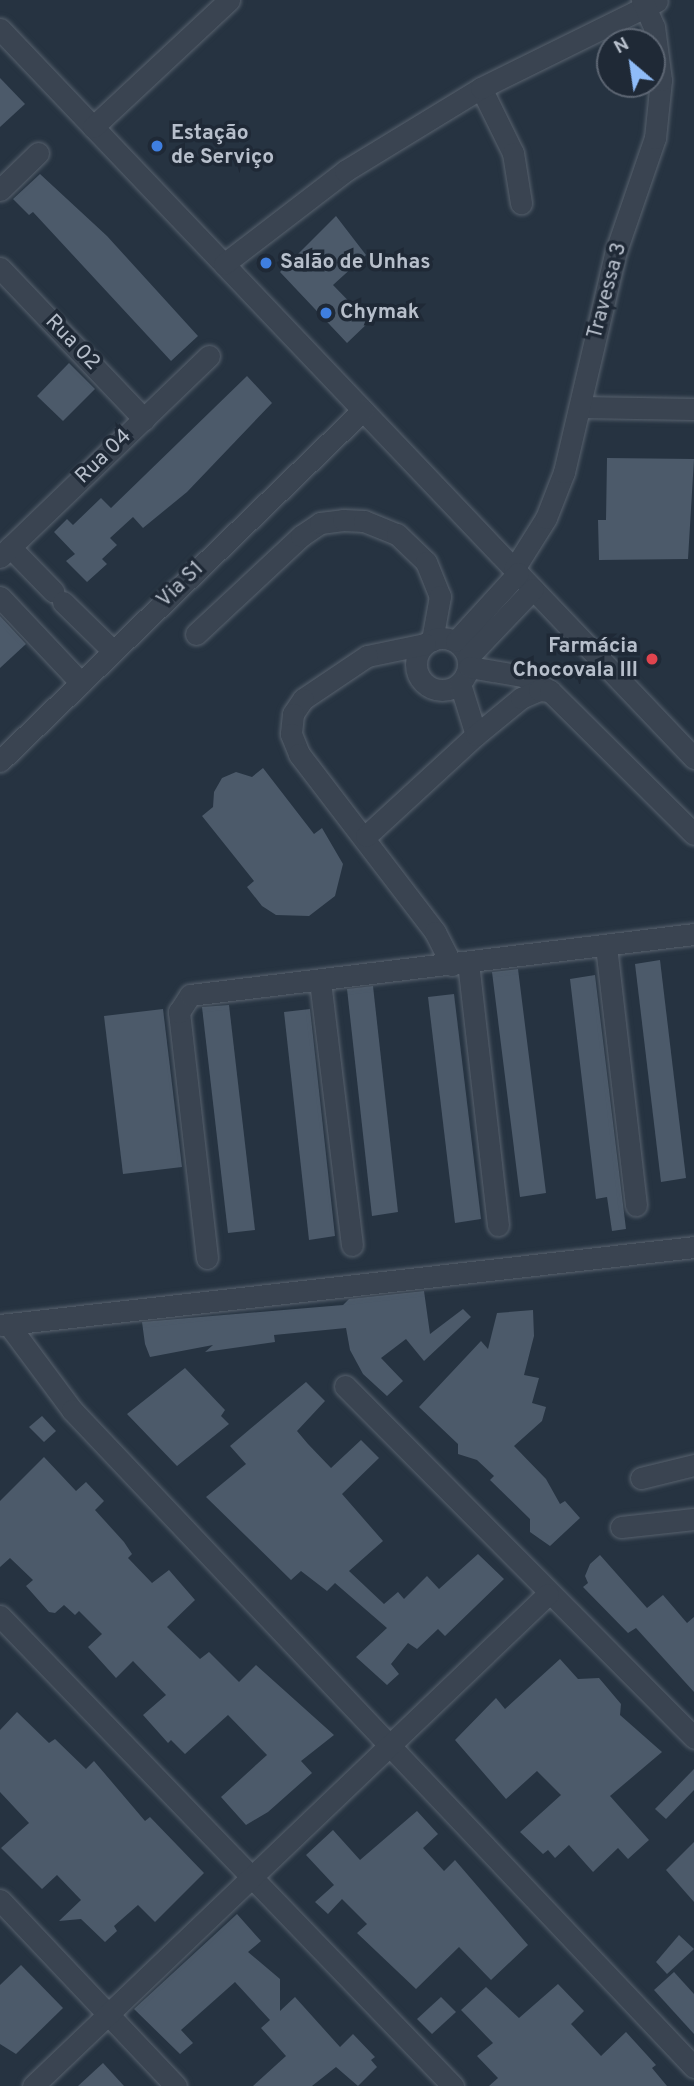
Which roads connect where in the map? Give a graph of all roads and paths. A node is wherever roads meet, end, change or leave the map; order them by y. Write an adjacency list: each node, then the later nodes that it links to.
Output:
1 (229, 0): 5 (street)
2 (648, 1): 4 (street); 12 (street, Travessa 3)
3 (0, 29): 5 (street)
4 (481, 88): 8 (street); 9 (street)
5 (93, 127): 9 (street)
6 (38, 153): 7 (street)
7 (0, 190)
8 (521, 203)
9 (224, 264): 14 (street)
10 (0, 268): 15 (street, Rua 02)
11 (209, 356): 15 (street, Rua 04)
12 (581, 407): 13 (street); 17 (street, Travessa 3)
13 (694, 409)
14 (363, 410): 17 (street); 21 (street, Via S1)
15 (144, 419): 16 (street, Rua 04)
16 (5, 552): 21 (street)
17 (521, 577): 22 (street, Travessa 3); 26 (street)
18 (0, 597): 23 (street)
19 (196, 634): 20 (street)
20 (428, 642): 22 (street); 22 (street); 29 (street)
21 (113, 652): 23 (street, Via S1)
22 (463, 662): 24 (street); 25 (street)
23 (81, 683): 27 (street, Via S1)
24 (550, 691): 25 (street); 28 (street)
25 (476, 735): 29 (street)
26 (694, 758)
27 (0, 761)
28 (694, 834)
29 (366, 836): 32 (street)
30 (694, 934): 31 (street)
31 (606, 946): 32 (street); 34 (street)
32 (460, 963): 33 (street); 35 (street)
33 (320, 981): 36 (street); 38 (street)
34 (636, 1205)
35 (498, 1225)
36 (352, 1245)
37 (694, 1247): 39 (street)
38 (207, 1258)
39 (4, 1325): 48 (street)
40 (345, 1386): 45 (street)
41 (694, 1465): 42 (street)
42 (641, 1478)
43 (694, 1519): 44 (street)
44 (621, 1527)
45 (548, 1594): 47 (street); 48 (street)
46 (0, 1616): 49 (street)
47 (694, 1738)
48 (393, 1746): 49 (street); 52 (street)
49 (255, 1877): 51 (street); 55 (street)
50 (0, 1900): 51 (street)
51 (108, 2013): 53 (street); 54 (street)
52 (694, 2067)
53 (33, 2086)
54 (176, 2086)
55 (453, 2086)

